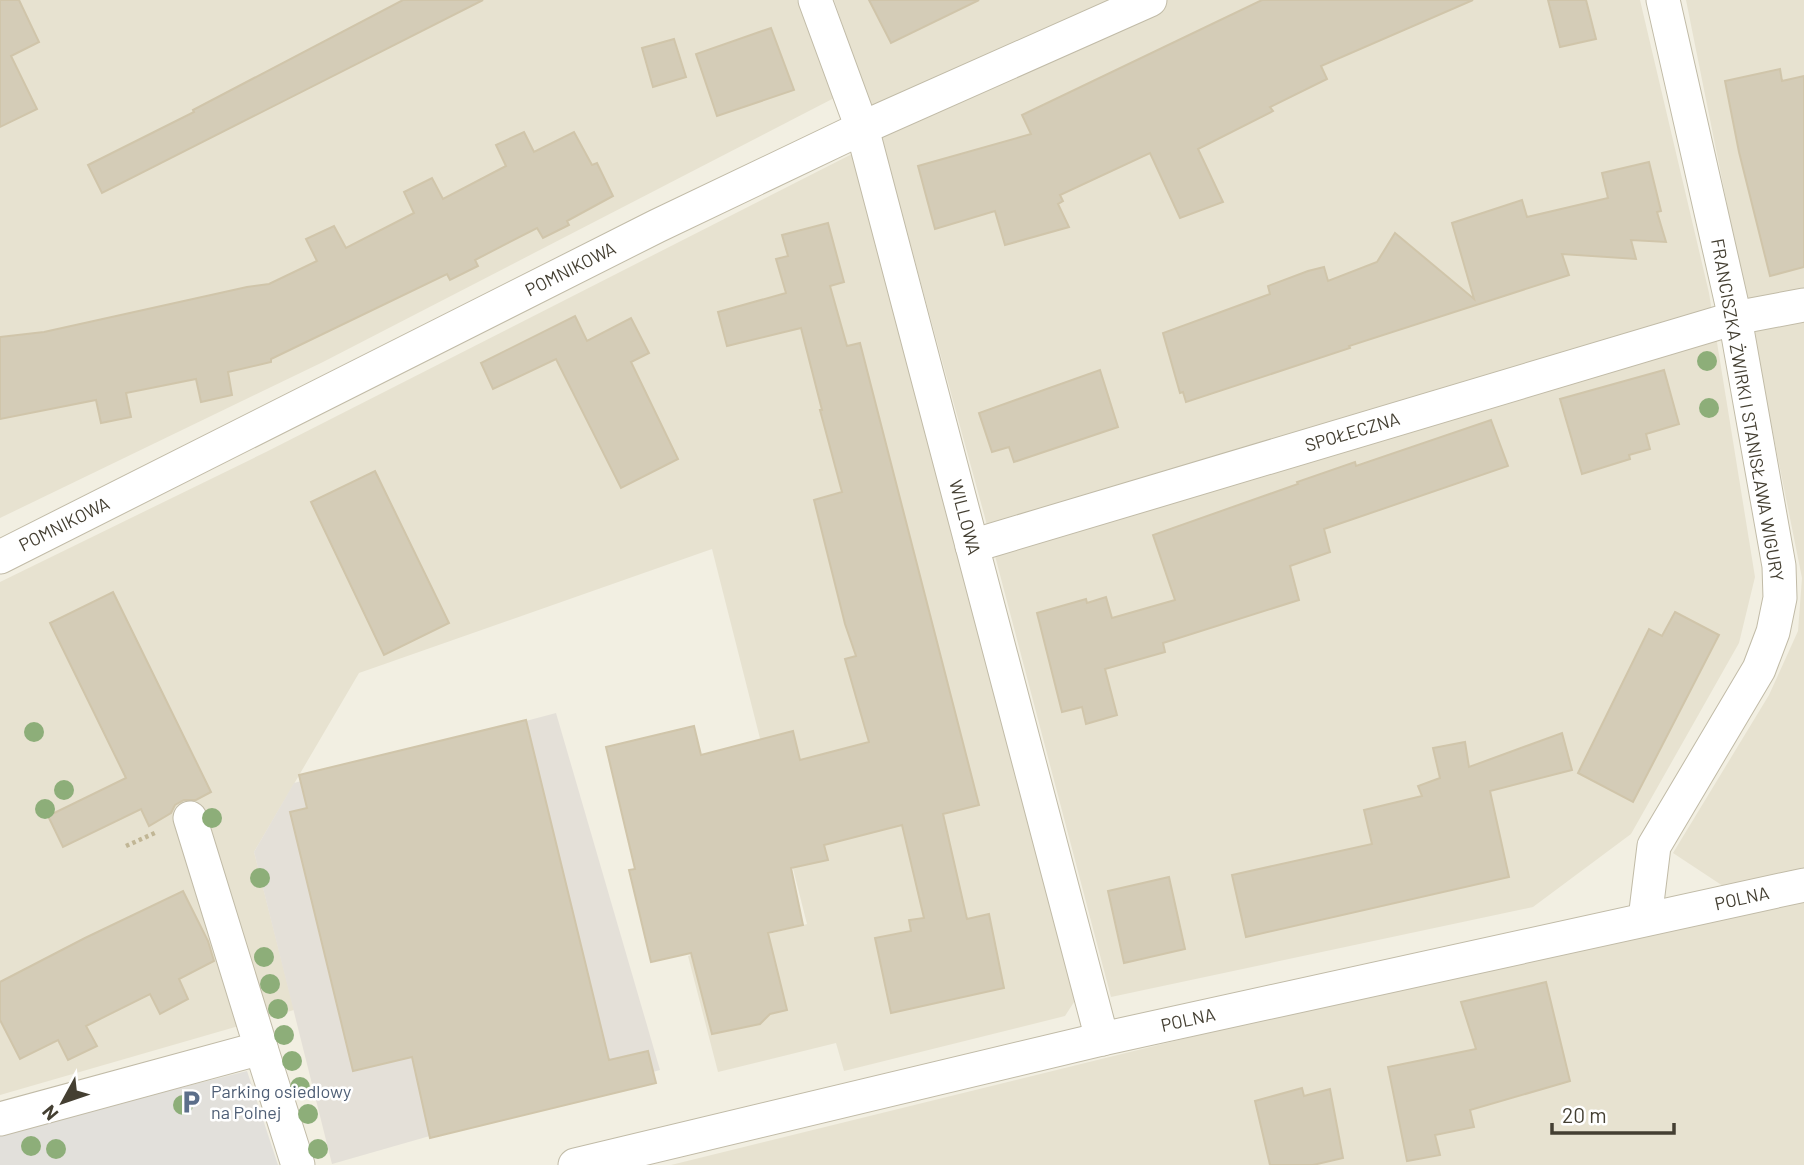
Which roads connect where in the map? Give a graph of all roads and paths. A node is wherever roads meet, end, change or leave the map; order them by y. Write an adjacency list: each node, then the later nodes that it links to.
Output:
1 (815, 0): 4 (street, WILLOWA)
2 (1150, 0): 4 (street, POMNIKOWA)
3 (1663, 0): 6 (street, FRANCISZKA ŻWIRKI I STANISŁAWA WIGURY)
4 (862, 128): 7 (street, WILLOWA); 8 (street, POMNIKOWA)
5 (1804, 305): 6 (street, SPOŁECZNA)
6 (1735, 318): 7 (street, SPOŁECZNA); 11 (street, FRANCISZKA ŻWIRKI I STANISŁAWA WIGURY)
7 (972, 546): 12 (street, WILLOWA)
8 (0, 557)
9 (190, 818): 13 (street)
10 (1804, 885): 11 (street, POLNA)
11 (1645, 919): 12 (street, POLNA)
12 (1102, 1039): 16 (street, POLNA)
13 (261, 1048): 14 (street); 15 (street)
14 (0, 1119)
15 (298, 1165)
16 (575, 1165)

